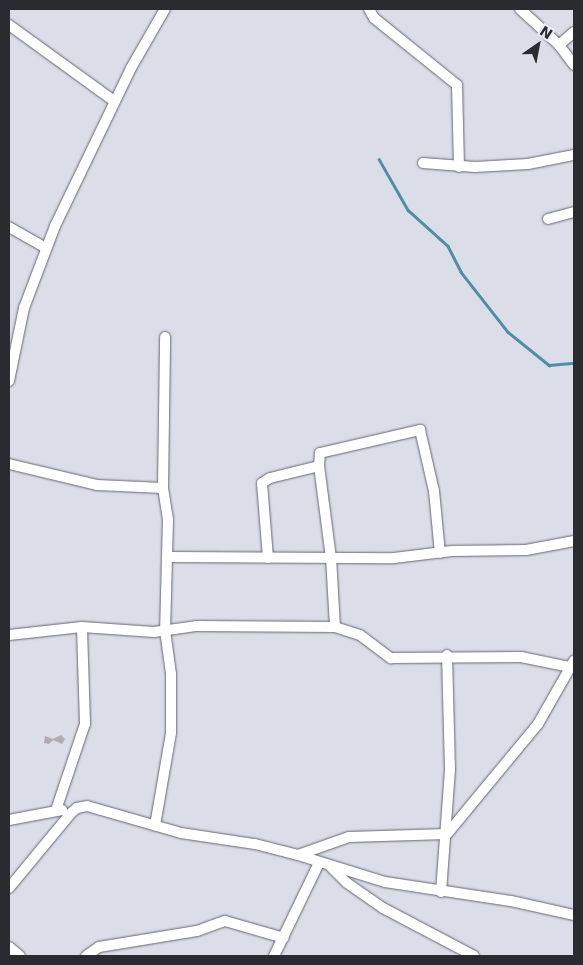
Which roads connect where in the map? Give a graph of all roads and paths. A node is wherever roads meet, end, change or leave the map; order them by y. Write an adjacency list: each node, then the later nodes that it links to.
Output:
1 (165, 9): 8 (street)
2 (368, 9): 11 (street)
3 (520, 9): 6 (street)
4 (9, 25): 8 (street)
5 (574, 32): 6 (street)
6 (559, 45): 7 (street)
7 (574, 65)
8 (114, 101): 15 (street)
9 (574, 155): 11 (street)
10 (423, 163): 11 (street)
11 (459, 167)
12 (574, 212): 13 (street)
13 (548, 219)
14 (9, 227): 15 (street)
15 (46, 248): 17 (street)
16 (165, 337): 20 (street)
17 (9, 381)
18 (9, 464): 20 (street)
19 (319, 466): 22 (street); 24 (street); 25 (street)
20 (164, 488): 23 (street)
21 (574, 541): 22 (street)
22 (440, 553): 25 (street)
23 (169, 557): 24 (street); 28 (street)
24 (268, 558): 25 (street)
25 (331, 558): 27 (street)
26 (82, 627): 28 (street); 29 (street); 32 (street)
27 (335, 627): 28 (street); 30 (street)
28 (165, 630): 35 (street)
29 (9, 635)
30 (447, 655): 31 (street); 36 (street)
31 (573, 665): 36 (street)
32 (56, 810): 33 (street); 34 (street)
33 (71, 813): 35 (street); 40 (street)
34 (9, 820)
35 (154, 826): 37 (street)
36 (447, 834): 37 (street); 41 (street)
37 (298, 854): 38 (street)
38 (319, 863): 39 (street); 43 (street)
39 (331, 866): 41 (street); 48 (street)
40 (9, 888)
41 (441, 892): 42 (street)
42 (574, 915)
43 (284, 938): 46 (street); 47 (street)
44 (9, 947): 45 (street)
45 (20, 956)
46 (86, 956)
47 (274, 956)
48 (474, 956)

